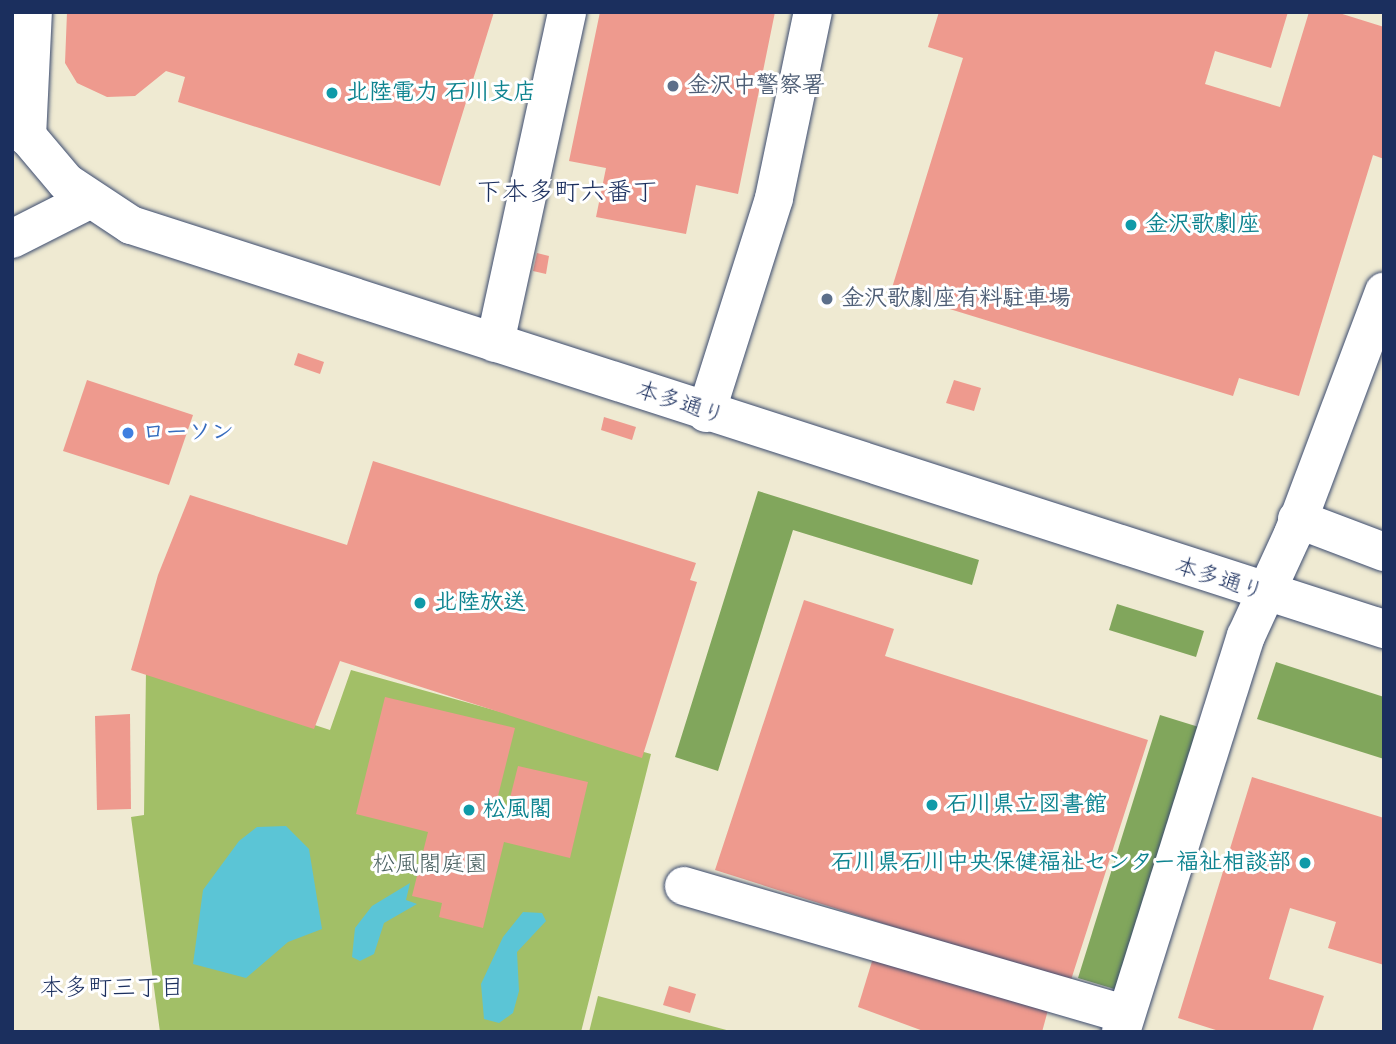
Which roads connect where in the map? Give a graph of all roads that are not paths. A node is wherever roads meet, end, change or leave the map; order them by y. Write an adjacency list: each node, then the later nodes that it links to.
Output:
1 (33, 12): 4 (street)
2 (567, 12): 8 (street)
3 (813, 12): 9 (street)
4 (20, 127): 5 (street, 本多通り)
5 (89, 200): 6 (street); 8 (street, 本多通り)
6 (12, 239)
7 (1384, 292): 10 (street)
8 (495, 343): 9 (street, 本多通り)
9 (706, 413): 12 (street, 本多通り)
10 (1297, 520): 11 (street); 12 (street)
11 (1384, 552)
12 (1264, 595): 13 (street, 本多通り); 15 (street)
13 (1384, 629)
14 (684, 886): 15 (street)
15 (1123, 1023)

